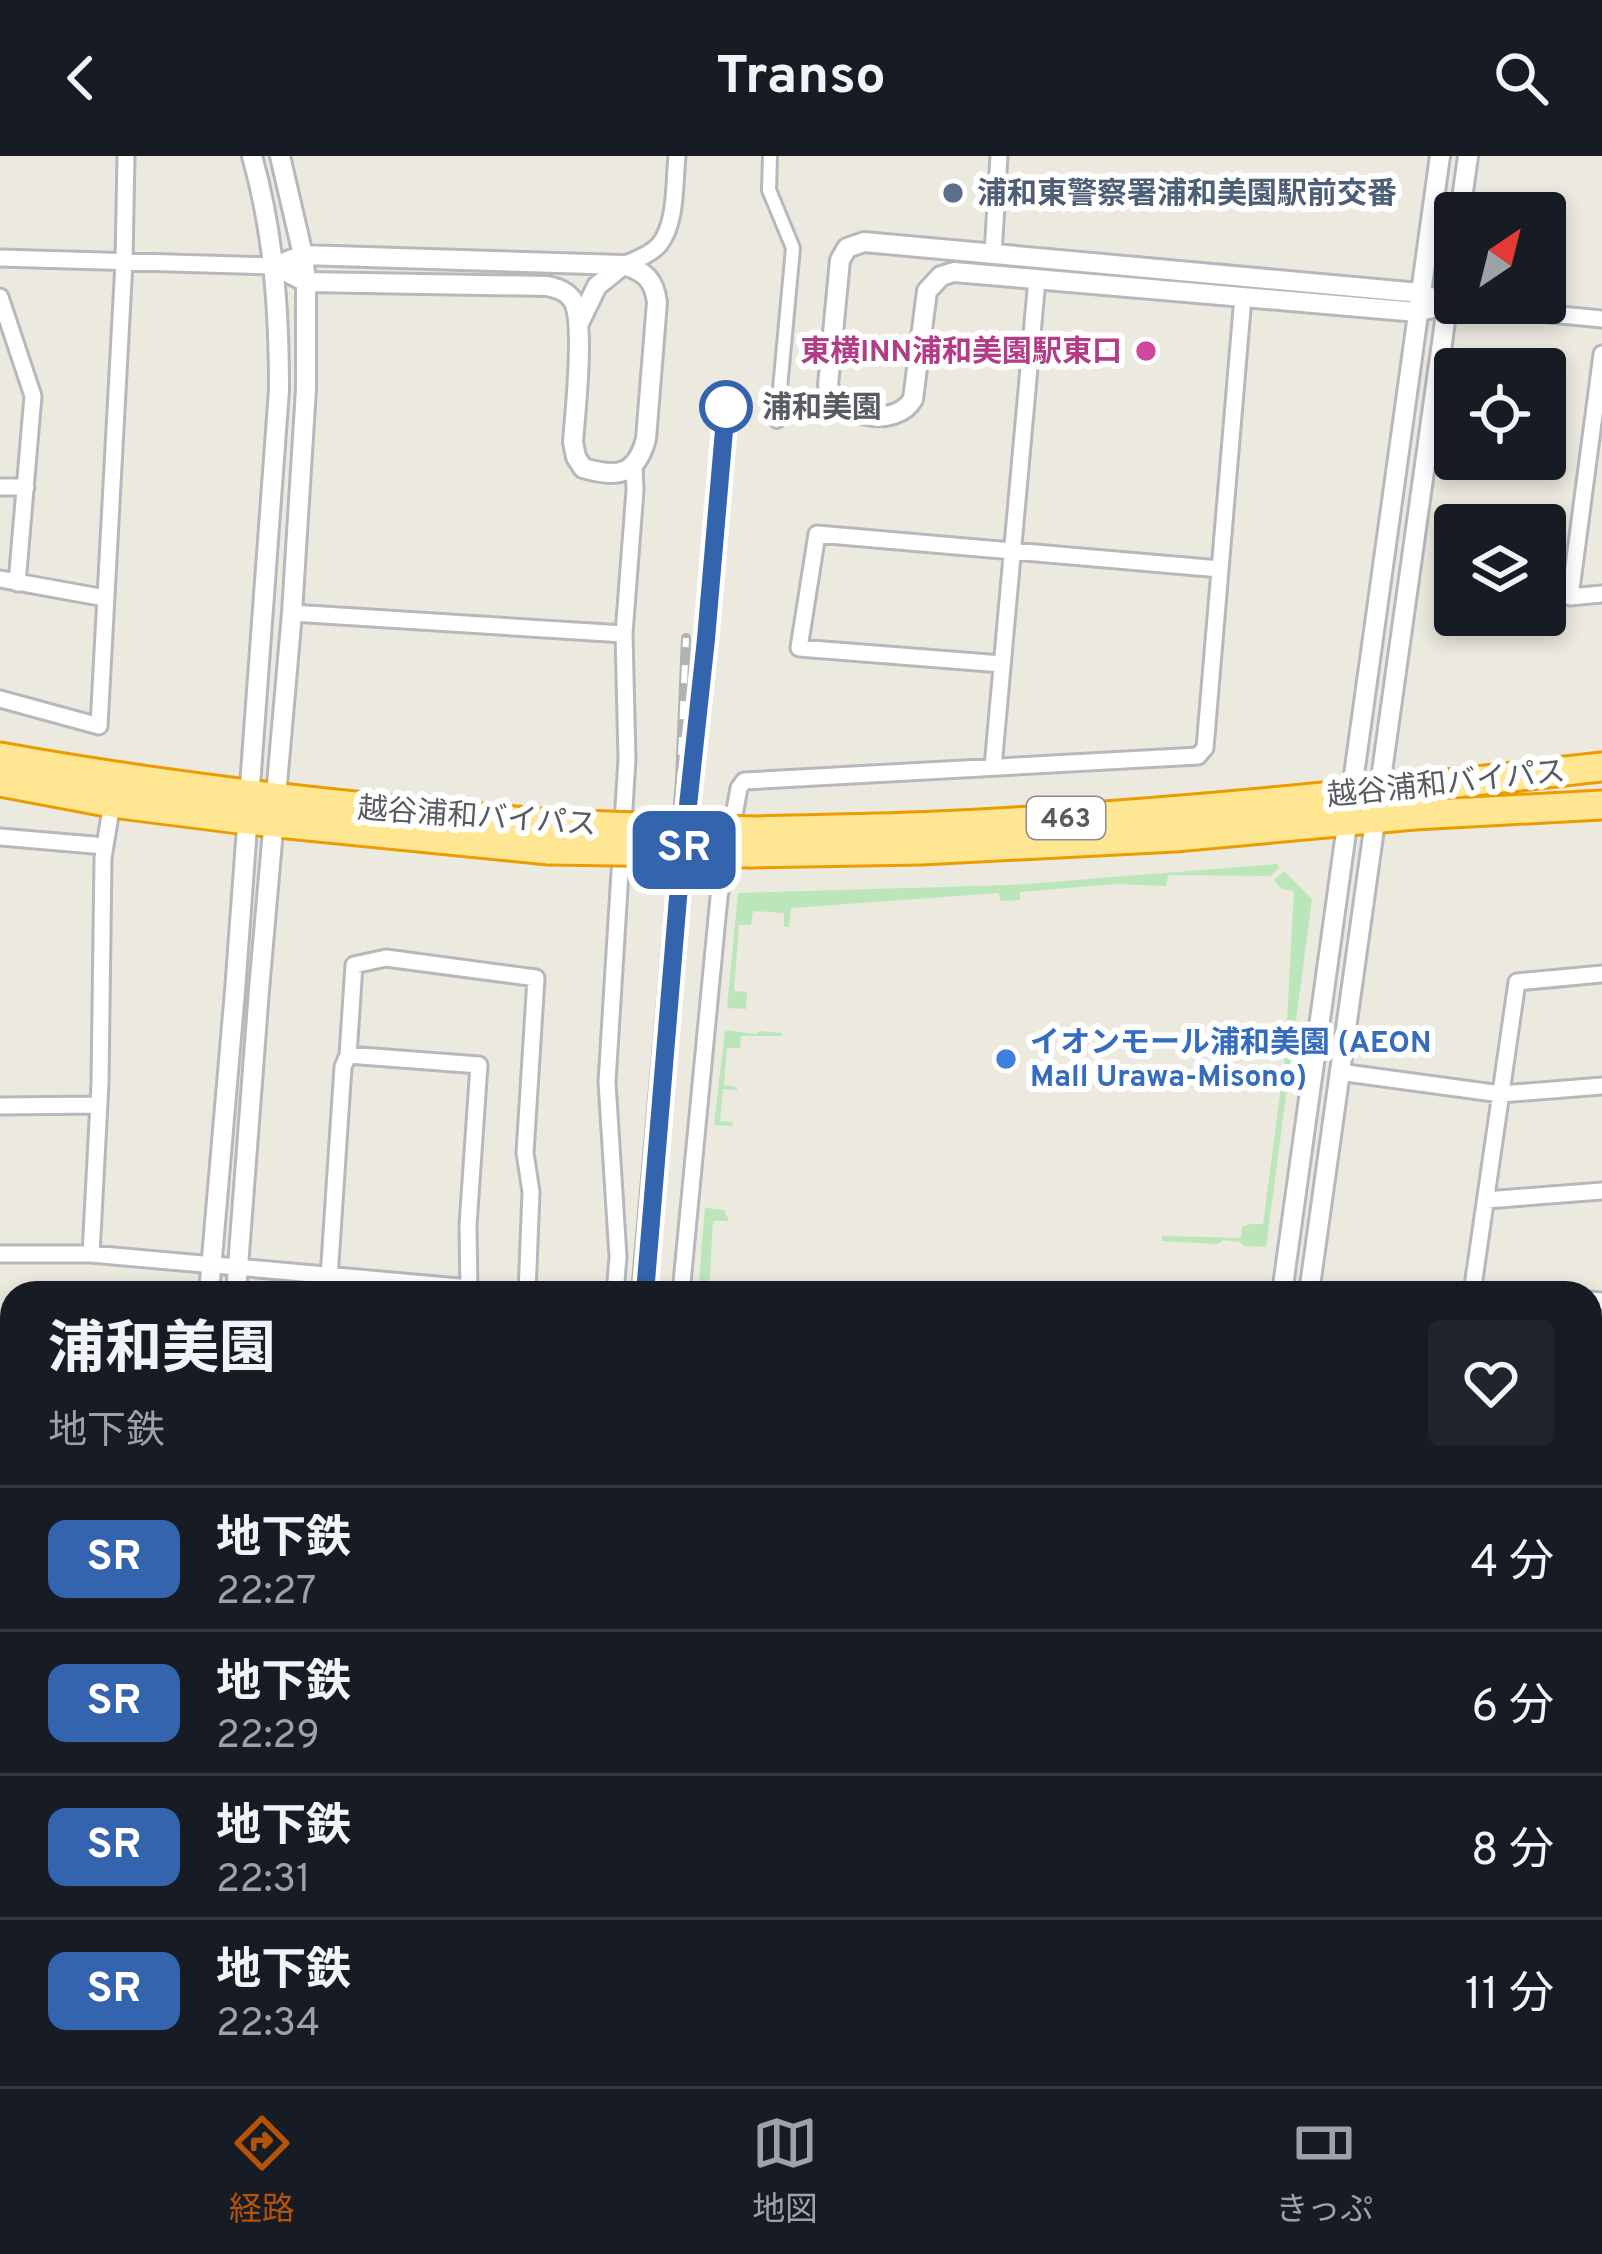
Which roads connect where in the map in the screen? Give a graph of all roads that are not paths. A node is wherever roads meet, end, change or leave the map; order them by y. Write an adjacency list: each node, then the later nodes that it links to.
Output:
1 (126, 156): 13 (street)
2 (252, 156): 15 (street)
3 (280, 156): 11 (street)
4 (676, 156): 14 (street)
5 (770, 156): 27 (street)
6 (999, 156): 10 (street)
7 (1440, 156): 20 (street)
8 (1468, 156): 9 (street)
9 (1463, 192)
10 (993, 254): 16 (street); 20 (street)
11 (303, 255): 14 (street); 15 (street); 17 (street)
12 (0, 258): 13 (street)
13 (124, 262): 15 (street); 36 (street)
14 (623, 265): 25 (street); 29 (street)
15 (275, 266): 17 (street); 50 (street)
16 (1037, 279): 19 (street); 32 (street)
17 (306, 282): 25 (street); 37 (street)
18 (0, 297): 31 (street)
19 (1243, 297): 20 (street); 33 (street)
20 (1419, 302): 21 (street); 49 (street)
21 (1434, 303)
22 (1566, 315): 23 (street)
23 (1602, 319)
24 (1445, 324): 49 (street)
25 (578, 326): 29 (street)
26 (1602, 354): 28 (street)
27 (777, 421)
28 (1595, 459): 35 (street)
29 (634, 466): 38 (street)
30 (0, 487): 31 (street)
31 (26, 487): 34 (street)
32 (1012, 551): 33 (street); 39 (street); 39 (street)
33 (1220, 569): 43 (street)
34 (8, 581): 36 (street)
35 (1602, 594)
36 (105, 598): 40 (street)
37 (292, 613): 38 (street); 50 (street)
38 (624, 634): 73 (street)
39 (1002, 664): 43 (street)
40 (0, 699)
41 (0, 755): 50 (highway, 越谷浦和バイパス / 463)
42 (1602, 766): 49 (highway, 越谷浦和バイパス / 463)
43 (993, 767): 74 (street)
44 (0, 782): 46 (highway, 越谷浦和バイパス / 463)
45 (0, 795): 46 (highway)
46 (80, 797): 47 (highway, 越谷浦和バイパス / 463)
47 (112, 803): 50 (highway, 越谷浦和バイパス / 463); 52 (street)
48 (1602, 805): 49 (highway, 越谷浦和バイパス / 463)
49 (1364, 807): 50 (highway, 越谷浦和バイパス / 463, bridge); 55 (street); 75 (street)
50 (262, 809): 64 (street); 65 (street)
51 (0, 837): 52 (street)
52 (105, 846): 58 (street)
53 (1602, 974): 57 (street)
54 (348, 1055): 66 (street); 71 (street); 72 (street)
55 (1339, 1072): 57 (street); 76 (street)
56 (1602, 1086): 57 (street)
57 (1501, 1094): 61 (street)
58 (98, 1105): 59 (street); 63 (street)
59 (0, 1106)
60 (1602, 1191): 61 (street)
61 (1486, 1200): 77 (street)
62 (0, 1254): 63 (street)
63 (91, 1254): 64 (street)
64 (211, 1265): 65 (street); 67 (street)
65 (238, 1267): 66 (street); 68 (street)
66 (329, 1273): 69 (street); 70 (street)
67 (210, 1281)
68 (237, 1281)
69 (329, 1281)
70 (395, 1281)
71 (469, 1281)
72 (528, 1281)
73 (616, 1281)
74 (682, 1281)
75 (1284, 1281)
76 (1311, 1281)
77 (1476, 1281)

